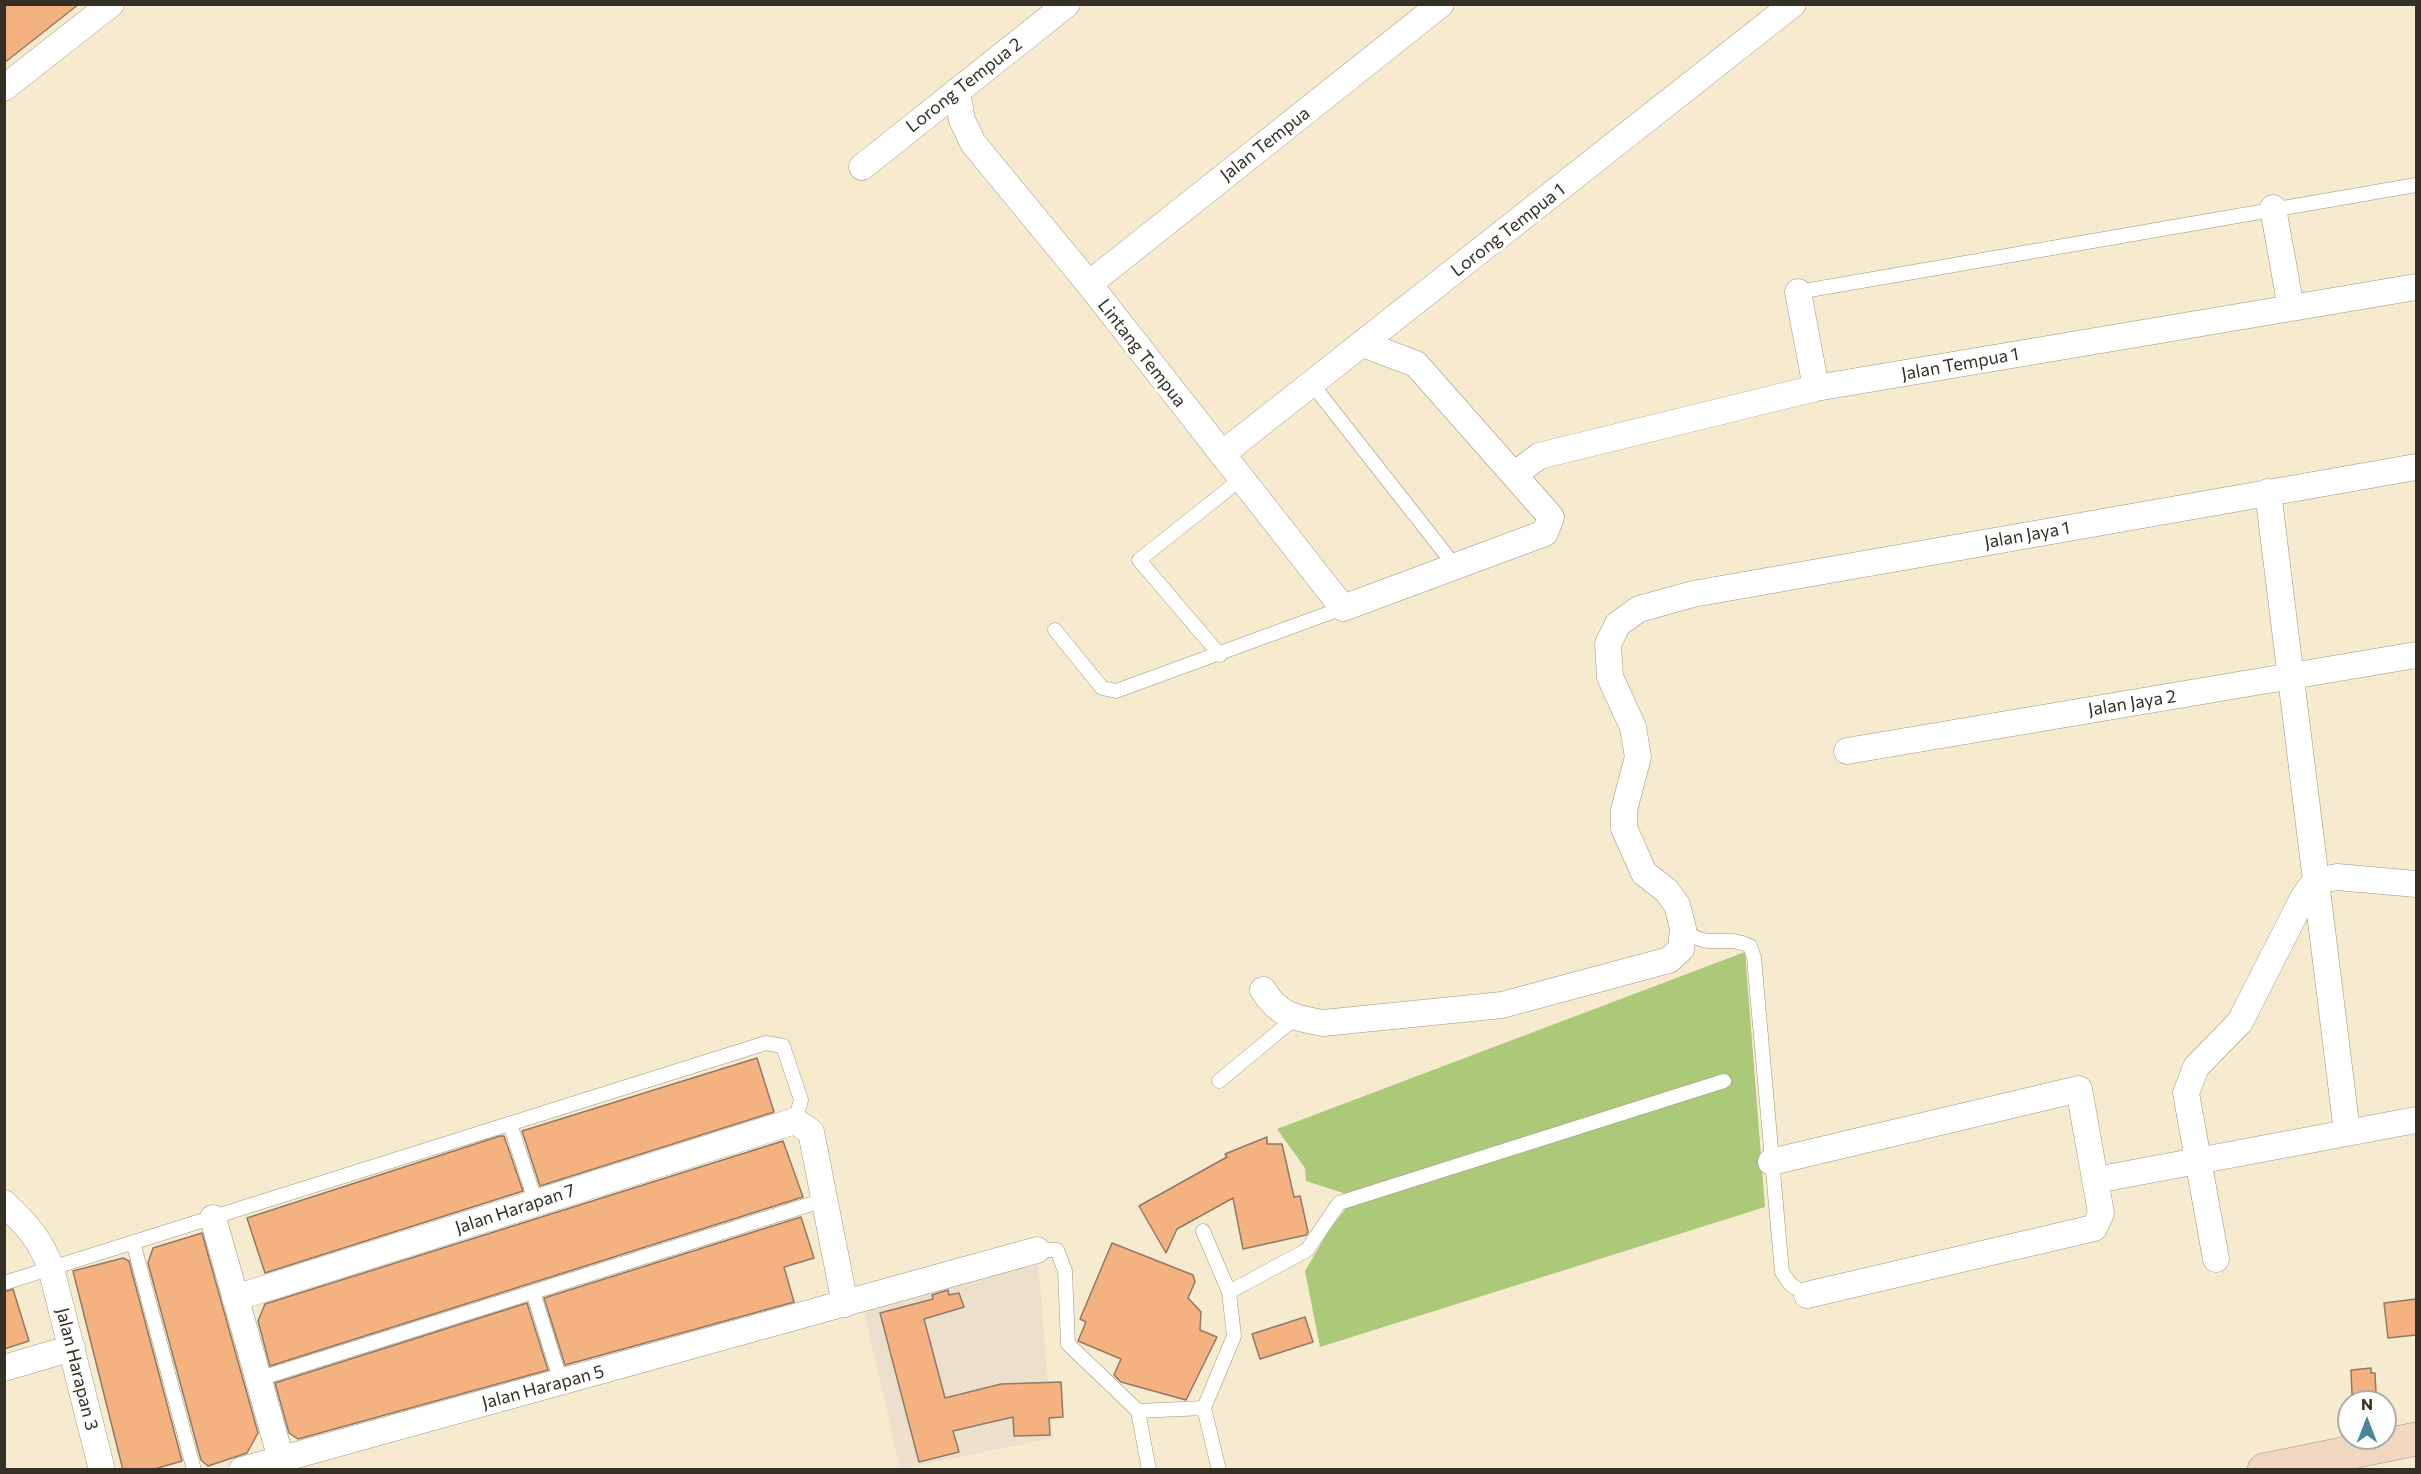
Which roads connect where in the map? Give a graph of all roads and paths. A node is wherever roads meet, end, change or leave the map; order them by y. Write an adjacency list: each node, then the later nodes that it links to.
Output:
1 (111, 4): 5 (street)
2 (1066, 4): 6 (street, Lorong Tempua 2)
3 (1441, 4): 10 (street, Jalan Tempua)
4 (1793, 4): 14 (street, Lorong Tempua 1)
5 (4, 88)
6 (957, 91): 7 (street, Lorong Tempua 2); 10 (street, Lintang Tempua)
7 (862, 167)
8 (2416, 185): 9 (lane)
9 (2273, 208): 12 (lane); 13 (street)
10 (1089, 284): 17 (street, Lintang Tempua)
11 (2416, 287): 13 (street, Jalan Tempua 1)
12 (1798, 292): 16 (street)
13 (2291, 308): 16 (street, Jalan Tempua 1)
14 (1363, 344): 15 (street, Lorong Tempua 1); 19 (street)
15 (1312, 384): 17 (street, Lorong Tempua 1); 22 (lane)
16 (1815, 388): 19 (street, Jalan Tempua 1)
17 (1222, 454): 20 (street, Lintang Tempua)
18 (2416, 467): 21 (street, Jalan Jaya 1)
19 (1514, 475): 22 (street)
20 (1241, 479): 23 (street, Lintang Tempua); 25 (lane)
21 (2268, 492): 27 (street); 31 (street, Jalan Jaya 1)
22 (1455, 566): 23 (street)
23 (1343, 608): 25 (lane)
24 (1055, 630): 25 (lane)
25 (1220, 655)
26 (2416, 655): 27 (street, Jalan Jaya 2)
27 (2292, 676): 28 (street, Jalan Jaya 2); 29 (street)
28 (1847, 751)
29 (2315, 880): 30 (street); 39 (street); 40 (street)
30 (2416, 884)
31 (1683, 928): 33 (street); 41 (lane)
32 (1263, 990): 33 (street)
33 (1294, 1018): 34 (lane)
34 (1219, 1081)
35 (1724, 1081): 54 (lane)
36 (2416, 1119): 39 (street)
37 (795, 1121): 38 (lane); 43 (street); 45 (street, Jalan Harapan 7)
38 (510, 1124): 45 (lane); 46 (lane)
39 (2347, 1132): 40 (street)
40 (2197, 1159): 42 (street); 50 (street)
41 (1771, 1162): 42 (street); 55 (lane)
42 (2096, 1180): 55 (street)
43 (824, 1200): 53 (lane); 57 (street)
44 (4, 1203): 51 (street, Jalan Harapan 3)
45 (536, 1203): 56 (street, Jalan Harapan 7)
46 (213, 1218): 48 (lane); 56 (street)
47 (1203, 1231): 54 (lane)
48 (133, 1242): 51 (lane); 67 (lane)
49 (1037, 1250): 57 (street, Jalan Harapan 5); 63 (lane)
50 (2216, 1259)
51 (51, 1268): 52 (lane); 58 (street, Jalan Harapan 3)
52 (4, 1283)
53 (533, 1292): 60 (lane); 61 (lane)
54 (1229, 1292): 62 (lane)
55 (1807, 1295)
56 (236, 1298): 60 (street)
57 (845, 1304): 61 (street, Jalan Harapan 5)
58 (72, 1348): 59 (street); 66 (street, Jalan Harapan 3)
59 (4, 1368)
60 (258, 1379): 65 (street)
61 (561, 1382): 65 (street, Jalan Harapan 5)
62 (1204, 1408): 63 (lane); 70 (lane)
63 (1138, 1410): 69 (lane)
64 (2416, 1439): 71 (street)
65 (282, 1464): 68 (street, Jalan Harapan 5)
66 (102, 1470)
67 (194, 1470)
68 (242, 1470)
69 (1149, 1470)
70 (1219, 1470)
71 (2264, 1470)

